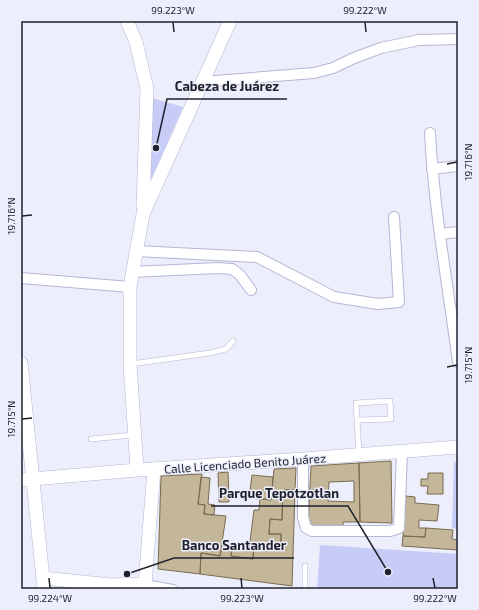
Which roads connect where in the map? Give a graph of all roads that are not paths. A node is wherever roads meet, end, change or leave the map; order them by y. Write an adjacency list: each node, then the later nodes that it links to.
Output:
1 (127, 21): 8 (street)
2 (229, 23): 4 (street)
3 (458, 39): 4 (street)
4 (202, 82): 8 (street)
5 (430, 134): 7 (street)
6 (458, 166): 7 (street)
7 (432, 169): 11 (street)
8 (143, 214): 12 (street)
9 (394, 217): 12 (street)
10 (458, 232): 11 (street)
11 (440, 234): 17 (street)
12 (136, 251): 13 (street)
13 (132, 272): 15 (street); 16 (street)
14 (21, 278): 15 (street)
15 (130, 287): 21 (street)
16 (251, 290)
17 (455, 320): 19 (street)
18 (233, 341): 21 (lane)
19 (458, 362)
20 (21, 363): 31 (street)
21 (130, 364): 23 (street)
22 (357, 420): 22 (lane); 27 (lane)
23 (135, 435): 24 (lane); 30 (street)
24 (91, 439)
25 (458, 447): 26 (street, Calle Licenciado Benito Juárez)
26 (402, 452): 27 (street, Calle Licenciado Benito Juárez); 28 (street)
27 (360, 455): 28 (street, Calle Licenciado Benito Juárez)
28 (303, 459): 29 (street, Calle Licenciado Benito Juárez)
29 (154, 469): 30 (street, Calle Licenciado Benito Juárez); 34 (street)
30 (137, 470): 31 (street, Calle Licenciado Benito Juárez)
31 (27, 480): 33 (street)
32 (305, 566): 37 (lane)
33 (44, 584): 35 (street)
34 (145, 584): 35 (street); 36 (street)
35 (111, 587)
36 (173, 589)
37 (304, 589)

